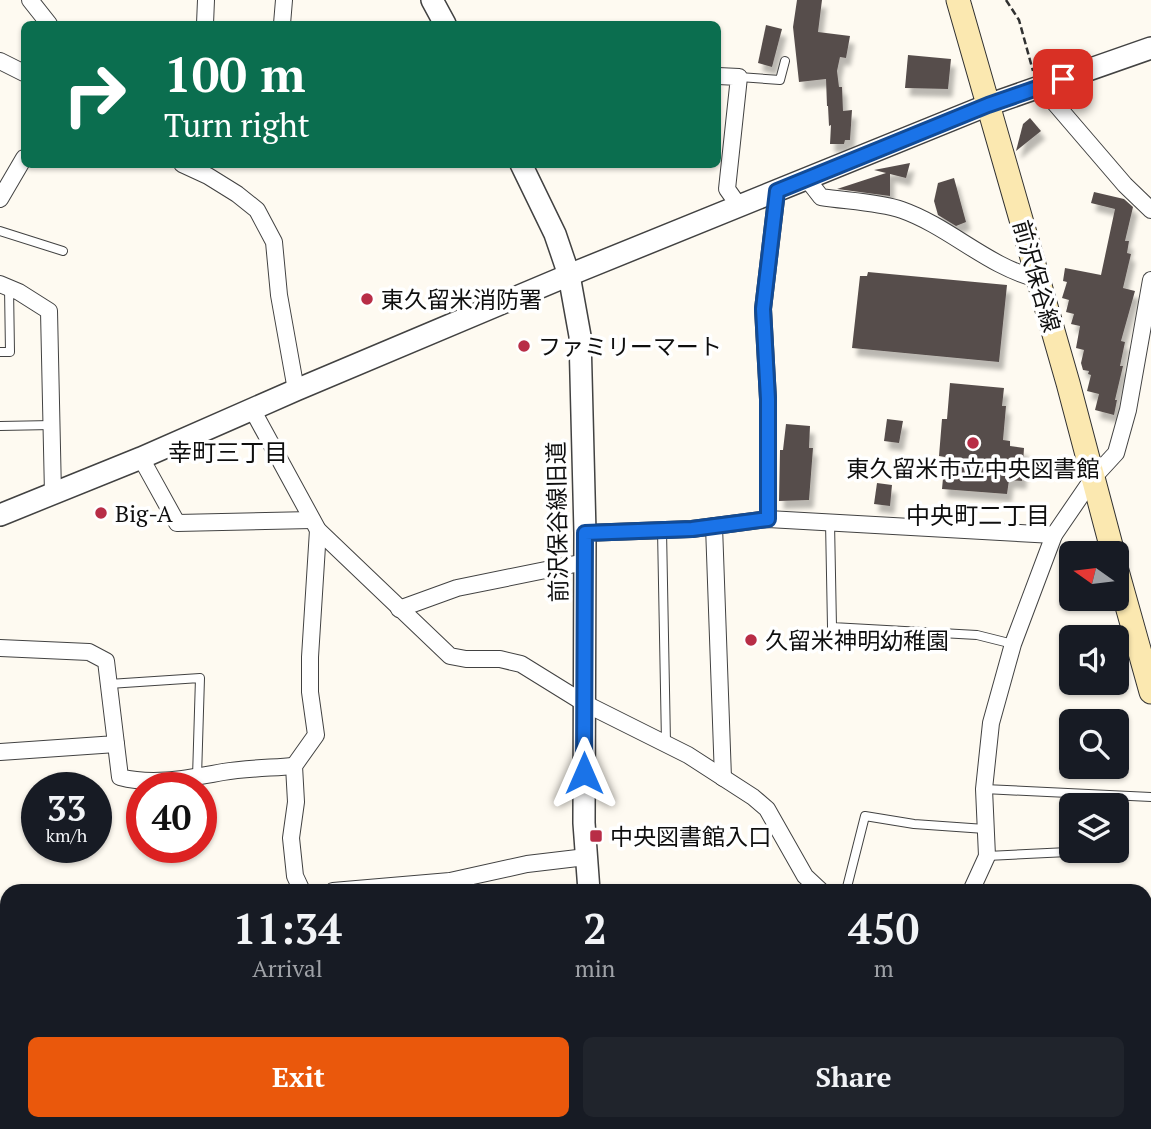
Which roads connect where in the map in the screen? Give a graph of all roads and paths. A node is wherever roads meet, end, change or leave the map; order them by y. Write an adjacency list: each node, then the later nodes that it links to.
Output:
1 (30, 0): 7 (street)
2 (206, 0): 8 (street)
3 (284, 0): 9 (street)
4 (432, 0): 10 (street)
5 (958, 0): 18 (main road, 前沢保谷線)
6 (1006, 0): 17 (path)
7 (47, 21)
8 (205, 21)
9 (282, 21)
10 (443, 21)
11 (1151, 48): 17 (street)
12 (0, 61): 14 (street)
13 (785, 61): 16 (lane)
14 (21, 72)
15 (721, 76): 16 (street)
16 (739, 77): 25 (street)
17 (1040, 86): 18 (street); 26 (street)
18 (988, 105): 22 (street); 30 (main road, 前沢保谷線)
19 (21, 163): 24 (street)
20 (191, 168): 34 (street)
21 (522, 168): 29 (street, 前沢保谷線旧道)
22 (807, 179): 23 (street); 30 (street)
23 (777, 191): 25 (street); 42 (street)
24 (0, 199)
25 (738, 206): 29 (street)
26 (1151, 210)
27 (0, 231): 28 (lane)
28 (64, 251)
29 (569, 275): 34 (street); 47 (street, 前沢保谷線旧道)
30 (1038, 279): 39 (main road, 前沢保谷線)
31 (1151, 280): 39 (street)
32 (5, 286): 33 (lane); 36 (street)
33 (0, 352)
34 (296, 390): 35 (street)
35 (252, 410): 38 (street); 44 (street)
36 (52, 425): 37 (lane); 40 (street)
37 (0, 426)
38 (141, 458): 40 (street); 44 (street)
39 (1093, 478): 48 (street); 49 (main road, 前沢保谷線)
40 (53, 494): 41 (street)
41 (0, 515)
42 (768, 519): 43 (street); 45 (street)
43 (830, 522): 48 (street); 53 (lane)
44 (315, 525): 51 (street); 61 (street)
45 (714, 526): 46 (street); 65 (street)
46 (662, 530): 47 (street); 58 (lane)
47 (585, 533): 50 (street, 前沢保谷線旧道)
48 (1054, 535): 53 (street)
49 (1110, 541)
50 (584, 562): 51 (street); 57 (street, 前沢保谷線旧道)
51 (399, 609): 57 (street)
52 (1128, 611): 56 (main road)
53 (1013, 644): 66 (street)
54 (0, 648): 55 (street)
55 (109, 684): 59 (street); 62 (lane)
56 (1151, 692)
57 (584, 703): 58 (street); 71 (street, 前沢保谷線旧道)
58 (666, 743): 65 (street)
59 (116, 744): 60 (street); 64 (street)
60 (0, 752)
61 (294, 765): 63 (street); 72 (street)
62 (197, 772)
63 (217, 774)
64 (126, 778)
65 (723, 778): 75 (street)
66 (984, 789): 67 (lane); 68 (street)
67 (1151, 797)
68 (985, 830): 70 (street); 76 (lane)
69 (1059, 852): 70 (lane)
70 (988, 856): 77 (street)
71 (586, 857): 73 (street); 74 (street, 前沢保谷線旧道)
72 (299, 884)
73 (464, 884)
74 (588, 884)
75 (814, 884)
76 (848, 884)
77 (974, 884)

